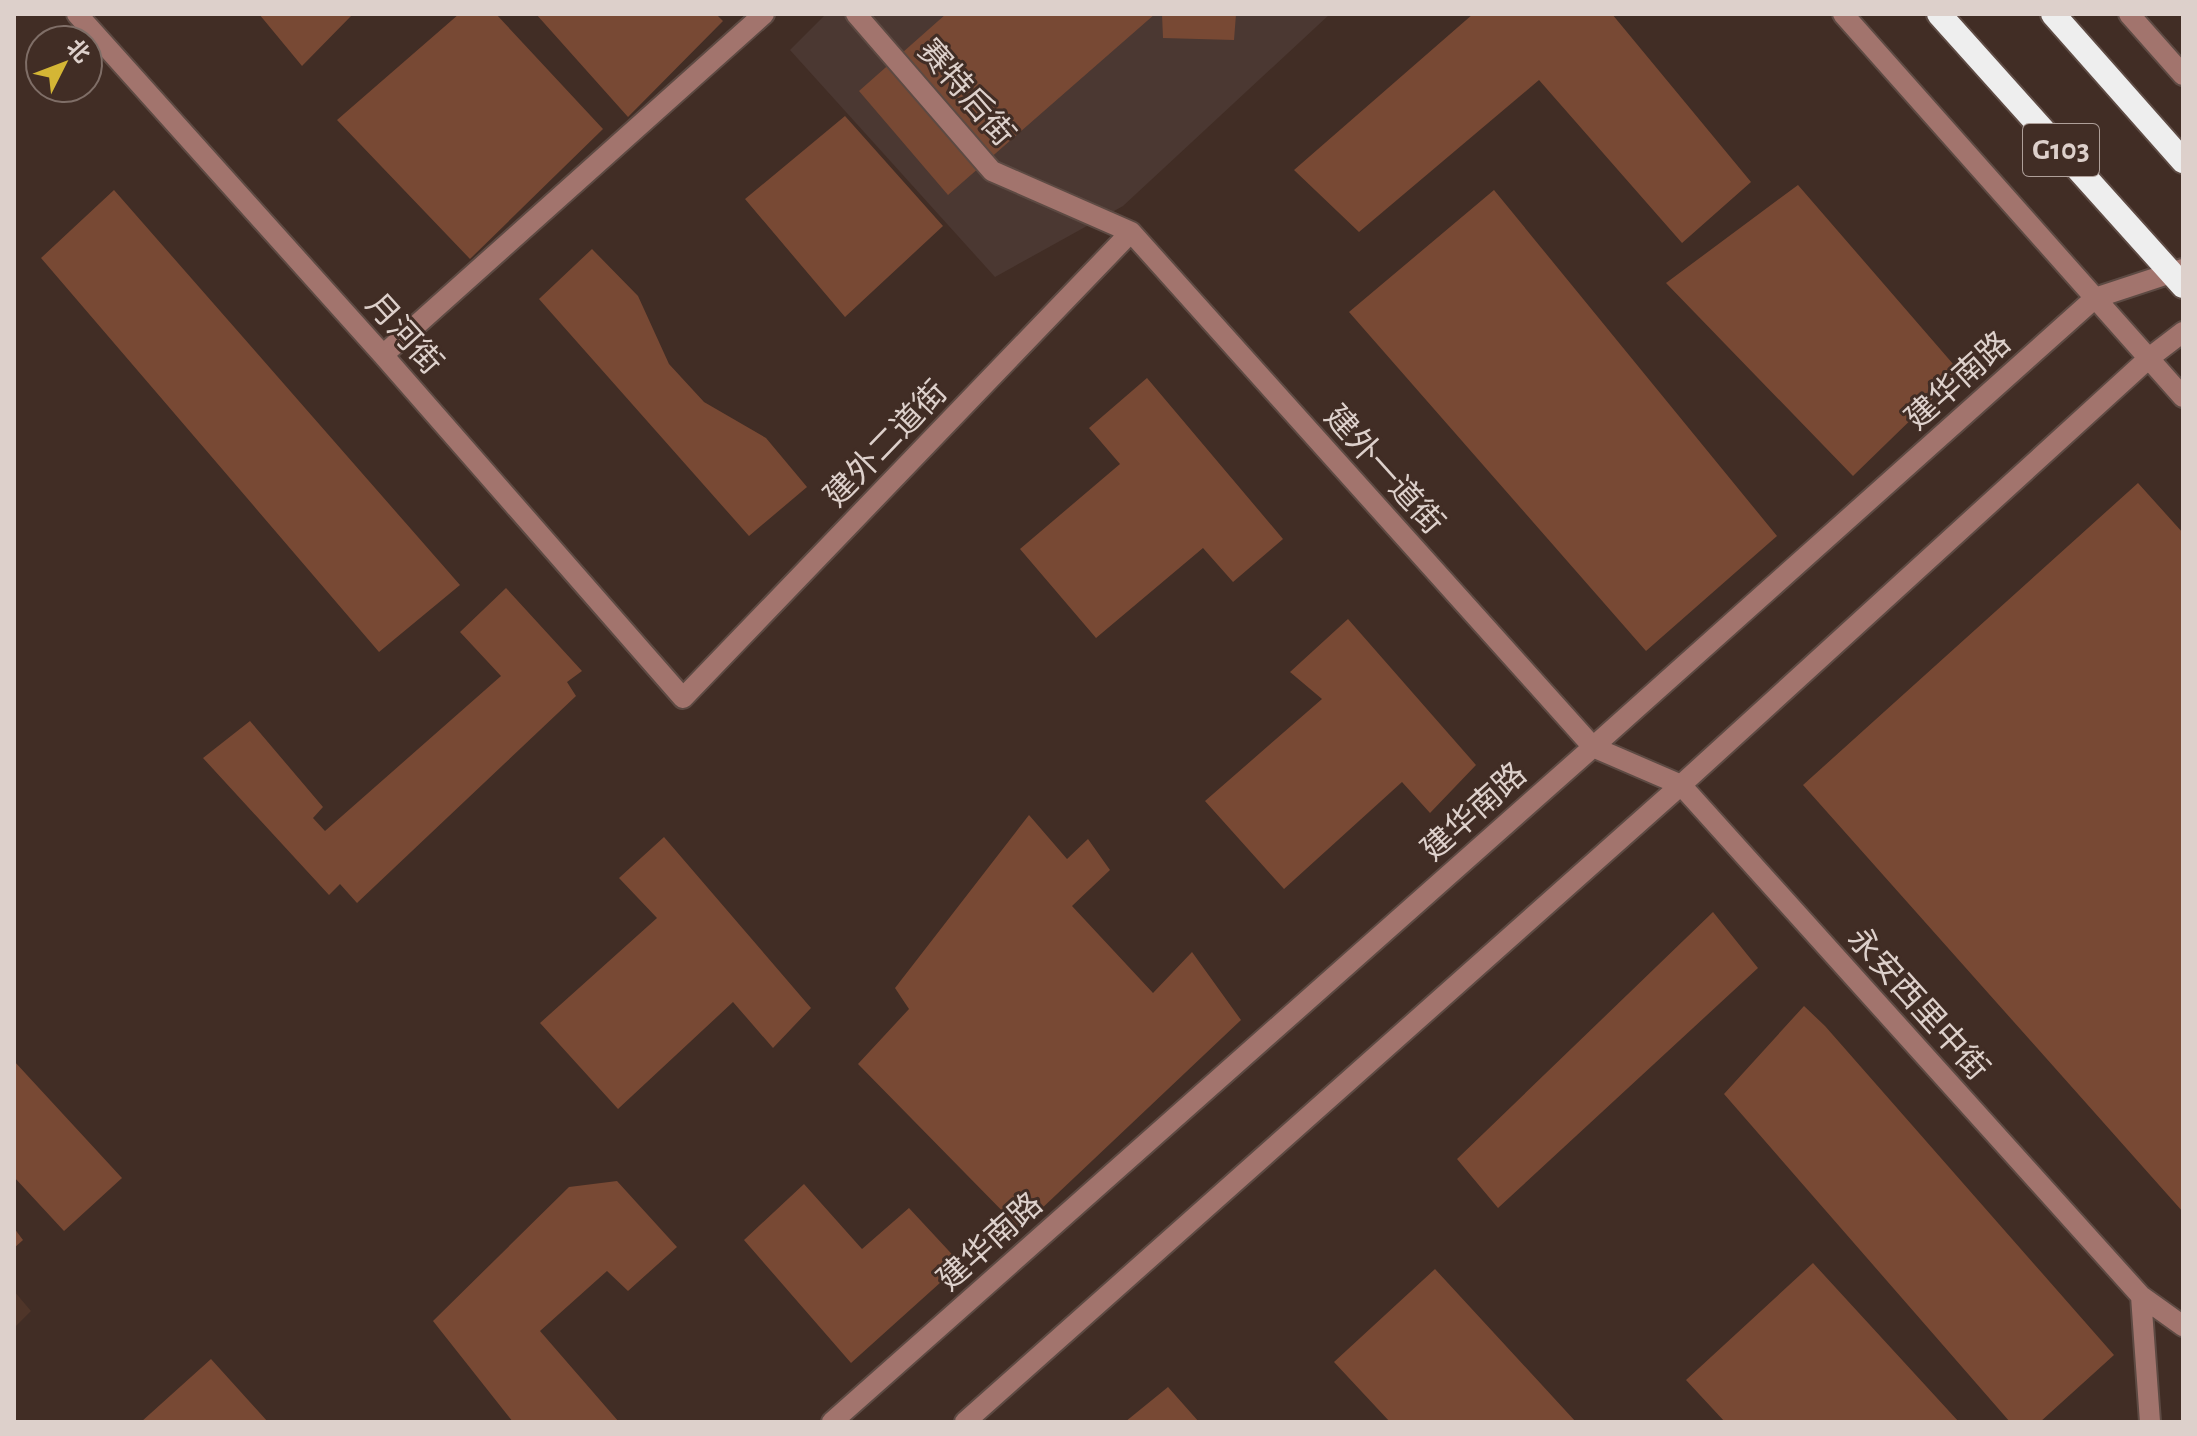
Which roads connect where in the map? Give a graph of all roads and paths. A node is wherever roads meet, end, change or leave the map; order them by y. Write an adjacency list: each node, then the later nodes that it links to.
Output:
1 (77, 14): 14 (street, 月河街)
2 (764, 14): 14 (street)
3 (856, 14): 10 (street, 赛特后街)
4 (1843, 14): 12 (street)
5 (1939, 14): 11 (highway, G103)
6 (2053, 14): 9 (highway, G103)
7 (2129, 14): 8 (street)
8 (2183, 75)
9 (2183, 161)
10 (1131, 232): 17 (street, 建外二道街); 18 (street, 建外一道街)
11 (2179, 275): 12 (street, 建华南路)
12 (2095, 298): 15 (street); 18 (street, 建华南路)
13 (2183, 332): 15 (street)
14 (383, 355): 17 (street, 月河街)
15 (2149, 358): 16 (street); 19 (street)
16 (2183, 397)
17 (683, 698)
18 (1593, 747): 19 (street, 永安西里中街); 22 (street, 建华南路)
19 (1681, 785): 20 (street, 永安西里中街); 23 (street)
20 (2141, 1296): 21 (street, 永安西里中街); 24 (street)
21 (2183, 1326)
22 (832, 1422)
23 (965, 1422)
24 (2150, 1422)

